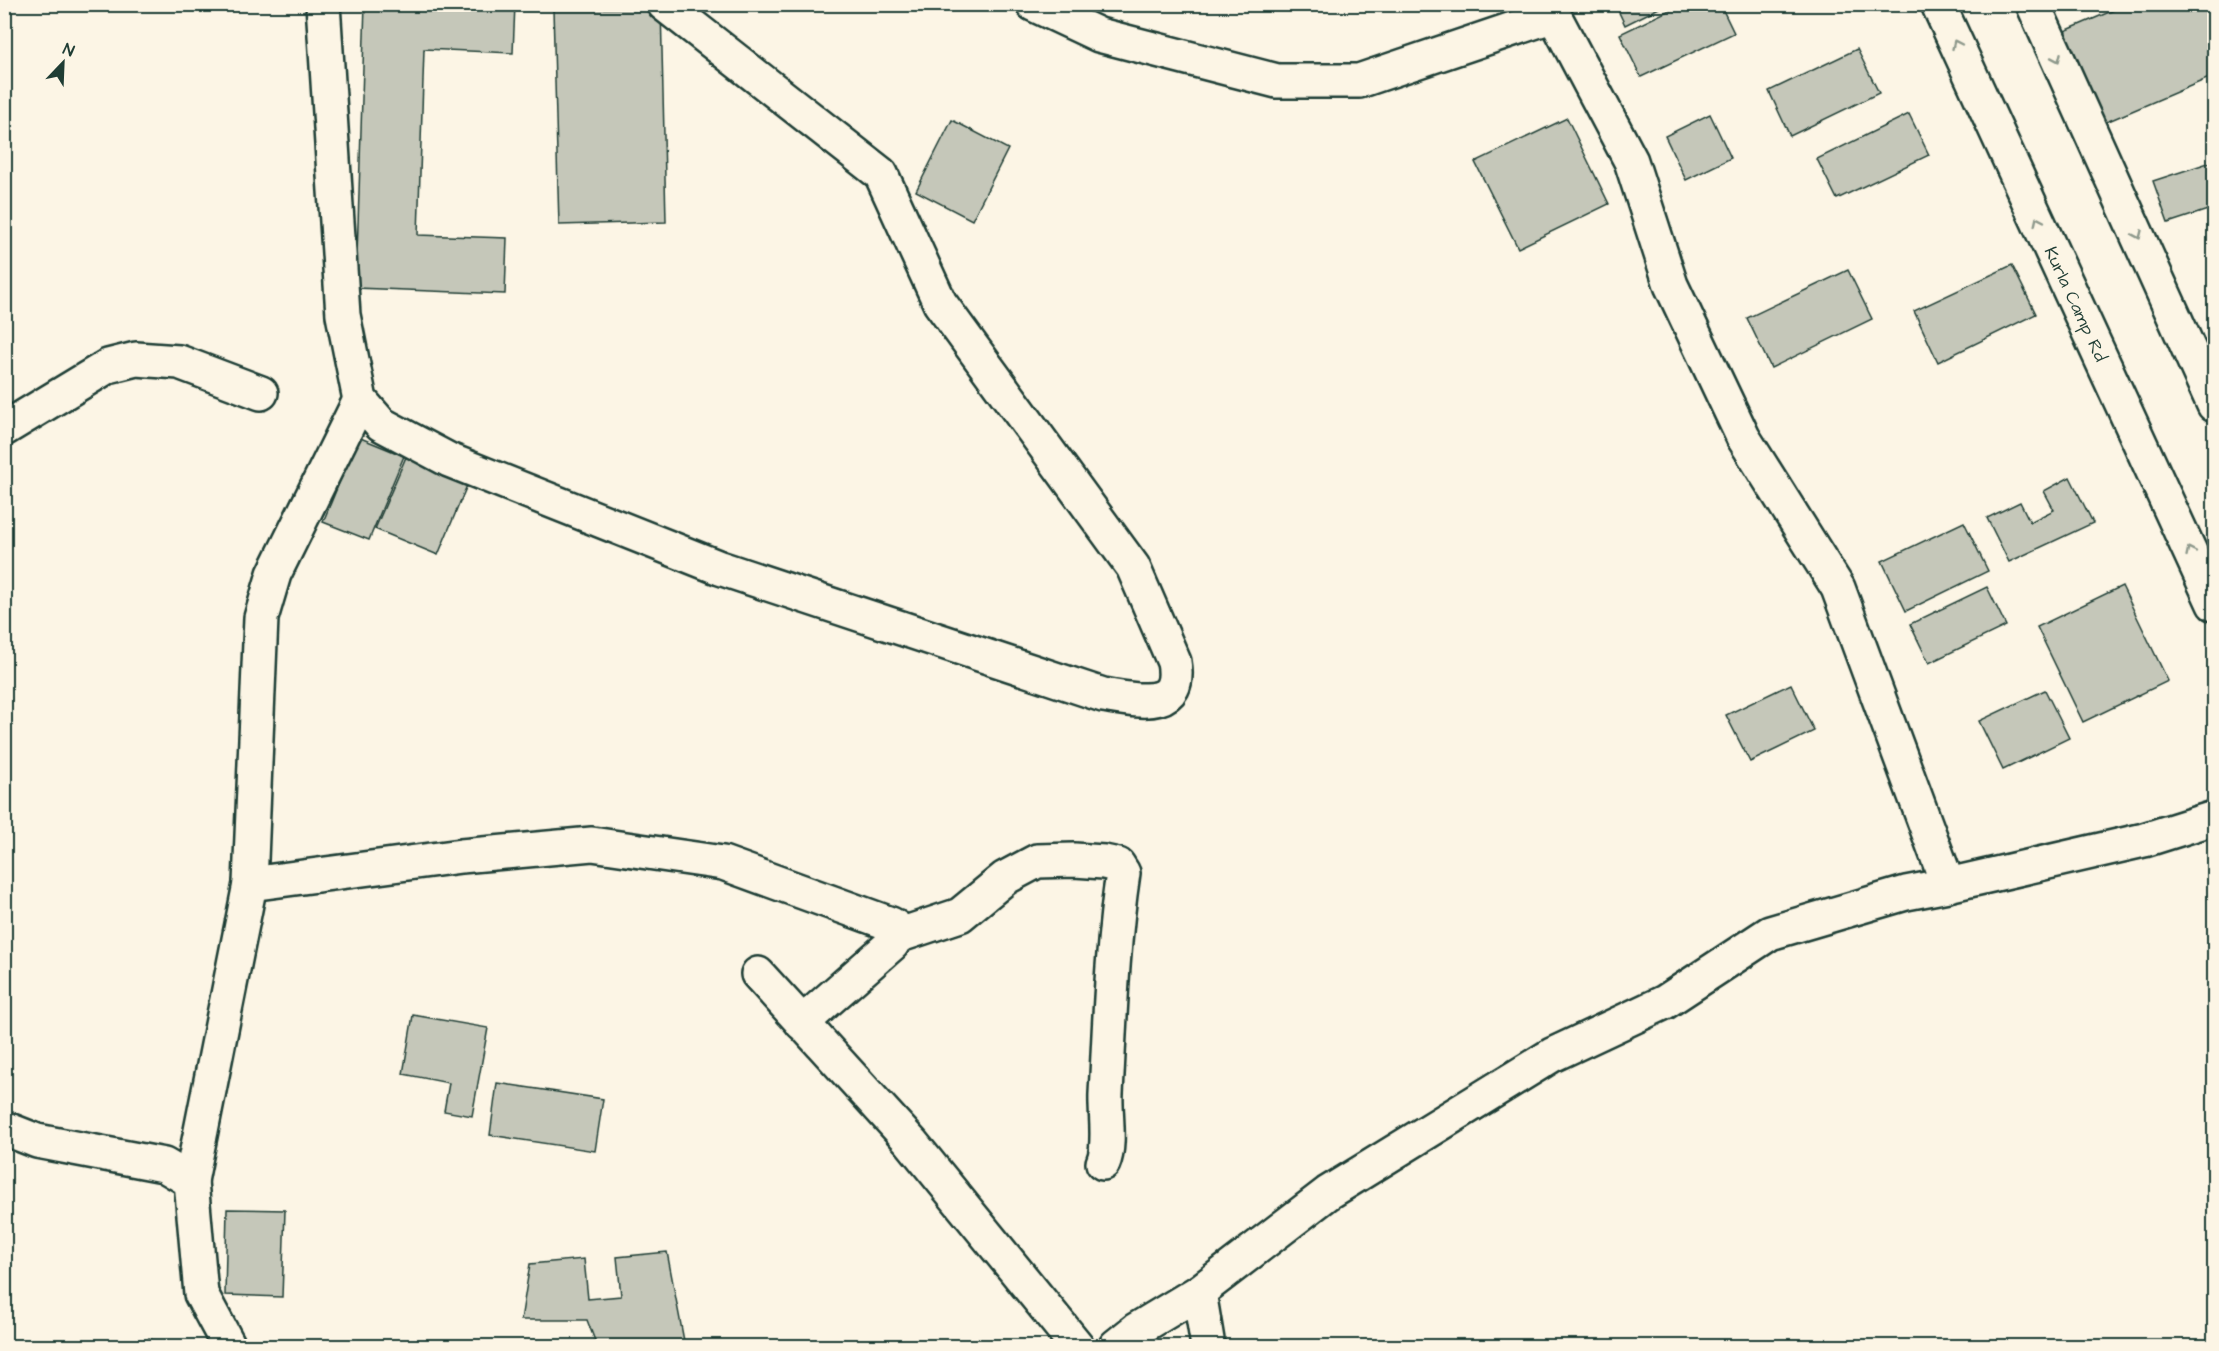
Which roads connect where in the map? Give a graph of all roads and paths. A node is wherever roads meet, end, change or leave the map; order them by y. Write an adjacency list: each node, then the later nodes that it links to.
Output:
1 (323, 4): 8 (street)
2 (664, 4): 8 (street)
3 (1033, 4): 6 (street)
4 (1938, 4): 11 (street, Kurla Camp Rd, one-way to 4)
5 (2033, 4): 9 (street, one-way to 9)
6 (1551, 10): 14 (street)
7 (261, 393): 10 (street)
8 (360, 400): 13 (street)
9 (2214, 405)
10 (4, 429)
11 (2214, 604)
12 (2214, 818): 14 (street)
13 (250, 884): 15 (street); 20 (street)
14 (1948, 885): 21 (street)
15 (897, 936): 17 (street); 19 (street)
16 (758, 974): 17 (street)
17 (802, 1023): 23 (street)
18 (4, 1128): 20 (street)
19 (1103, 1163)
20 (191, 1181): 22 (street)
21 (1199, 1292): 24 (street); 25 (street)
22 (229, 1347)
23 (1077, 1347)
24 (1116, 1347)
25 (1208, 1347)

